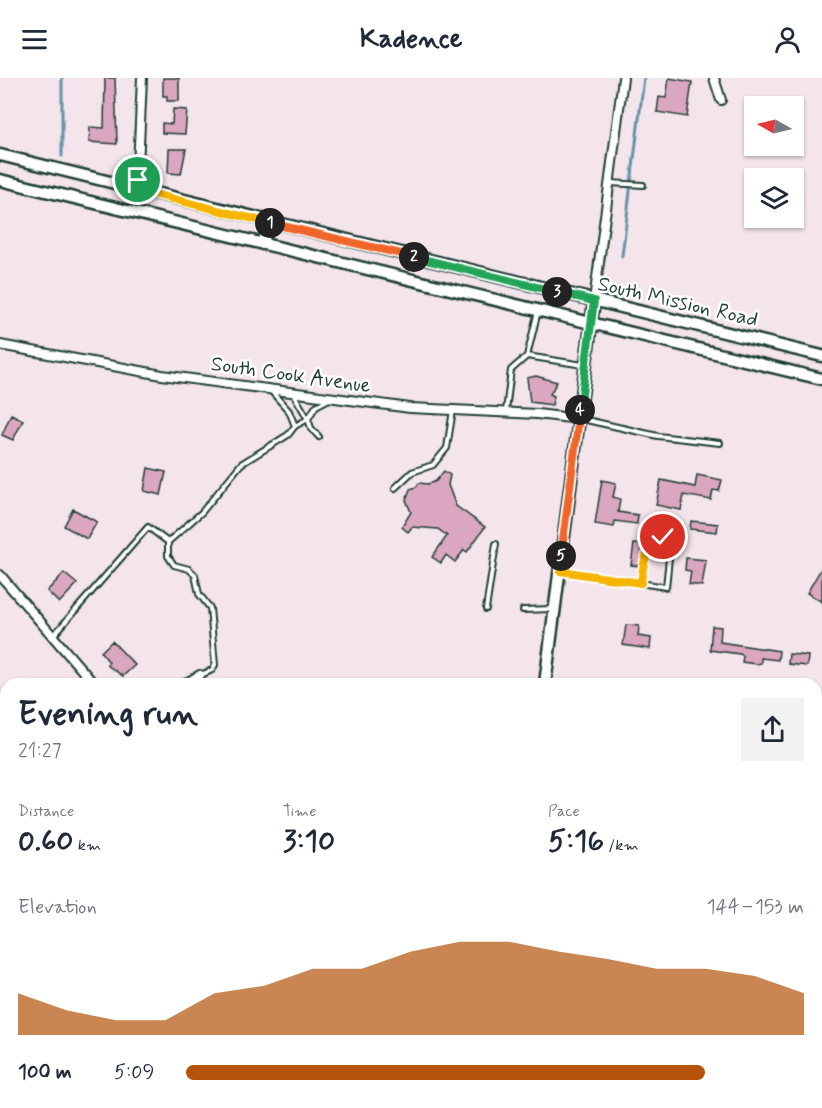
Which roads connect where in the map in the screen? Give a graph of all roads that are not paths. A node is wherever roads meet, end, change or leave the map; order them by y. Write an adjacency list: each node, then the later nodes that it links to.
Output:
1 (142, 78): 9 (street)
2 (623, 78): 7 (street)
3 (714, 78): 4 (street)
4 (721, 100)
5 (0, 156): 9 (main road, South Mission Road)
6 (0, 180): 11 (main road, South Mission Road)
7 (610, 183): 8 (lane); 12 (street)
8 (643, 185)
9 (137, 190): 10 (main road, South Mission Road)
10 (269, 222): 11 (main road); 12 (main road, South Mission Road)
11 (262, 244): 13 (main road, South Mission Road)
12 (594, 301): 14 (main road); 17 (main road, South Mission Road)
13 (538, 311): 14 (main road, South Mission Road); 16 (lane)
14 (591, 323): 18 (main road); 19 (main road, South Mission Road)
15 (0, 345): 20 (street, South Cook Avenue)
16 (527, 356): 18 (lane); 24 (lane)
17 (822, 356)
18 (586, 365): 26 (main road)
19 (822, 379)
20 (268, 388): 21 (street, South Cook Avenue); 27 (lane)
21 (292, 392): 22 (street, South Cook Avenue); 25 (lane)
22 (332, 398): 23 (street, South Cook Avenue); 25 (lane)
23 (453, 410): 24 (street, South Cook Avenue); 30 (lane)
24 (506, 412): 26 (street, South Cook Avenue)
25 (308, 419): 27 (lane); 28 (lane)
26 (579, 419): 29 (lane); 33 (main road)
27 (295, 426): 31 (lane)
28 (319, 436)
29 (720, 443)
30 (395, 488)
31 (168, 542): 39 (lane); 40 (lane)
32 (496, 544): 37 (lane)
33 (560, 571): 35 (lane); 36 (main road)
34 (0, 575): 39 (street)
35 (641, 583): 35 (lane)
36 (555, 608): 38 (lane); 43 (main road)
37 (486, 609)
38 (523, 610)
39 (52, 637): 41 (street)
40 (200, 675): 42 (street)
41 (89, 678)
42 (195, 678)
43 (546, 678)

